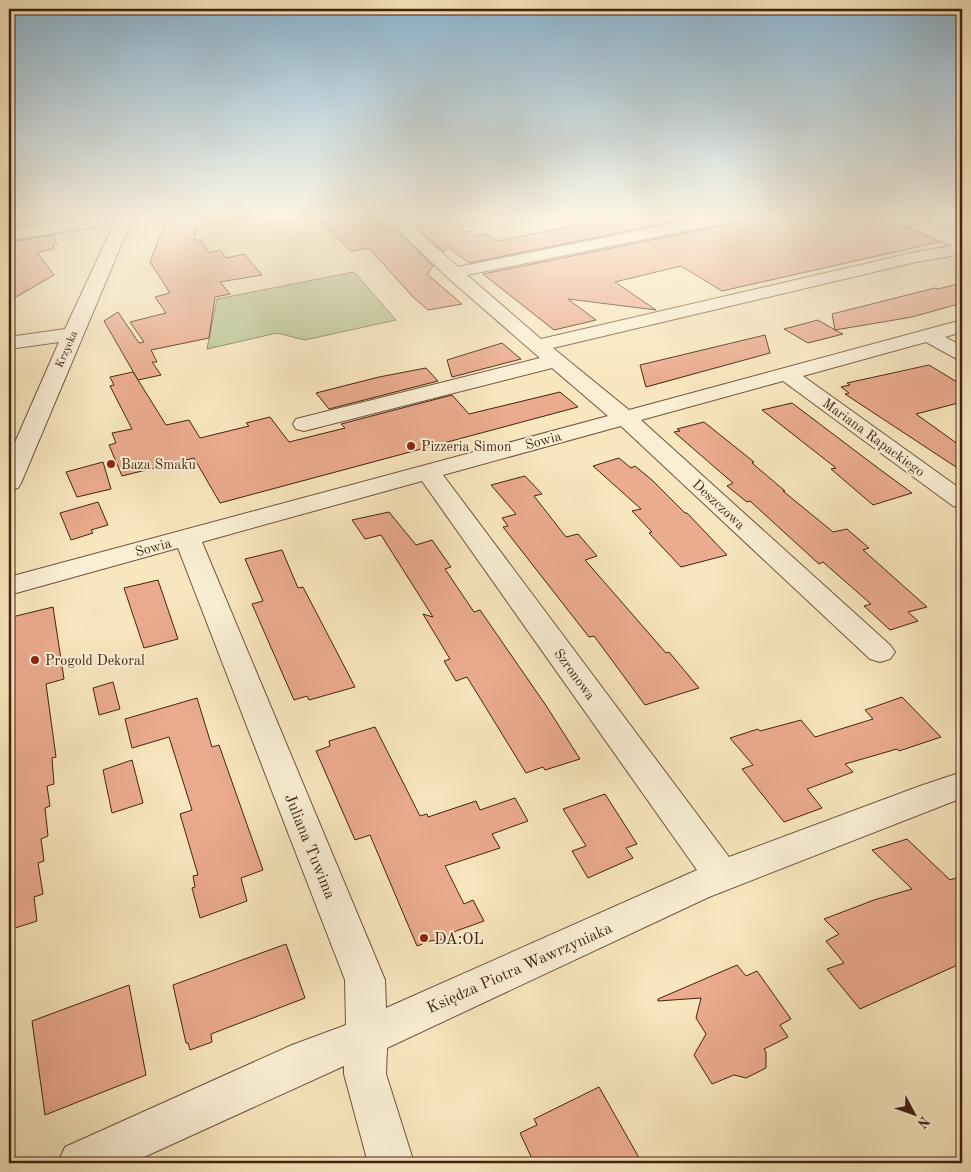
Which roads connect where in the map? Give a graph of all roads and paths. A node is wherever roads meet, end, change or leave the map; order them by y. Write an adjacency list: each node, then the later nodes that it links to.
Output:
1 (101, 272): 6 (street, Krzycka)
2 (459, 272): 4 (street)
3 (850, 272): 9 (street)
4 (453, 273): 9 (street, Deszczowa)
5 (962, 326): 7 (street, Sowia)
6 (72, 334): 8 (street); 16 (street, Krzycka)
7 (928, 335): 10 (street); 12 (street, Sowia)
8 (9, 343)
9 (537, 346): 11 (street, Deszczowa)
10 (962, 354)
11 (555, 361): 13 (street, Deszczowa); 14 (street)
12 (786, 374): 13 (street, Sowia); 17 (street, Mariana Rapackiego)
13 (626, 418): 15 (street, Sowia); 20 (street, Deszczowa)
14 (304, 424)
15 (428, 472): 18 (street, Sowia); 22 (street, Szronowa)
16 (9, 483)
17 (962, 501)
18 (187, 538): 19 (street, Sowia); 23 (street, Juliana Tuwima)
19 (9, 586)
20 (880, 652)
21 (962, 785): 22 (street, Księdza Piotra Wawrzyniaka)
22 (722, 876): 23 (street, Księdza Piotra Wawrzyniaka)
23 (367, 1037): 24 (street, Księdza Piotra Wawrzyniaka); 25 (street, Juliana Tuwima)
24 (81, 1163)
25 (391, 1163)

